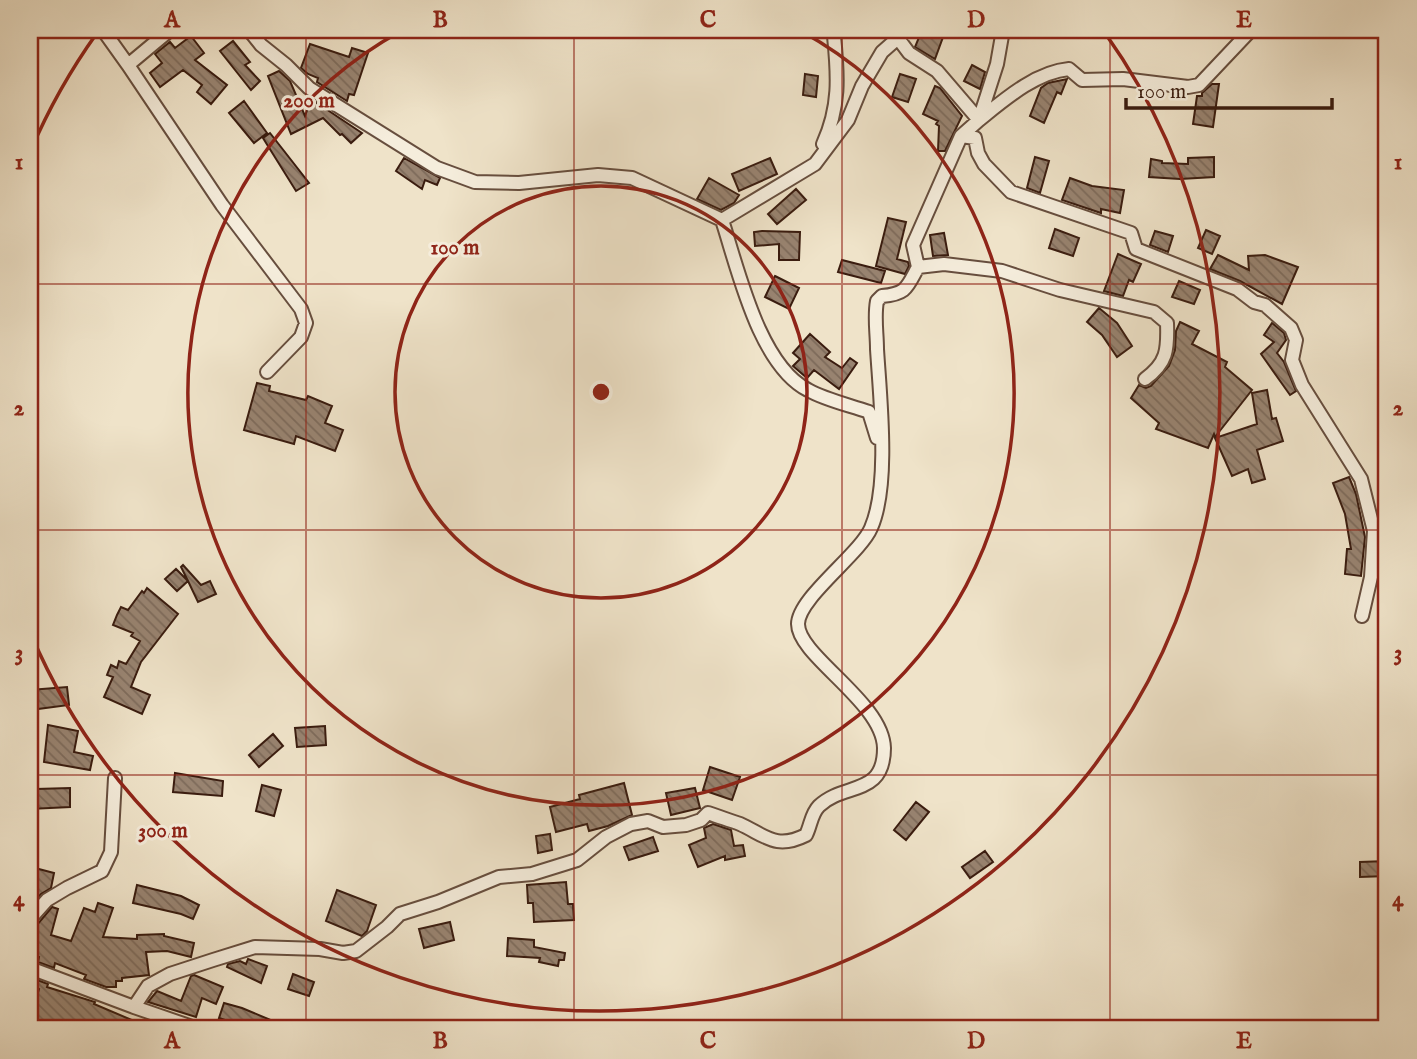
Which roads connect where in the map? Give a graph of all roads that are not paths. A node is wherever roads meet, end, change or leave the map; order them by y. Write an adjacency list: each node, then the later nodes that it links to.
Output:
1 (103, 30): 8 (street)
2 (170, 30): 8 (street)
3 (249, 30): 12 (street)
4 (832, 30): 11 (street)
5 (1003, 30): 9 (street)
6 (1251, 30): 9 (street)
7 (902, 33): 9 (street); 11 (street)
8 (128, 65): 14 (street)
9 (979, 120): 10 (street)
10 (961, 135): 13 (street); 17 (street)
11 (815, 164): 12 (street)
12 (722, 220): 16 (street)
13 (918, 267): 15 (street); 16 (street)
14 (267, 372)
15 (1145, 379)
16 (881, 453): 21 (street)
17 (1362, 616)
18 (115, 778): 19 (street)
19 (30, 919)
20 (30, 968): 21 (street)
21 (134, 1007): 22 (street)
22 (198, 1029)

